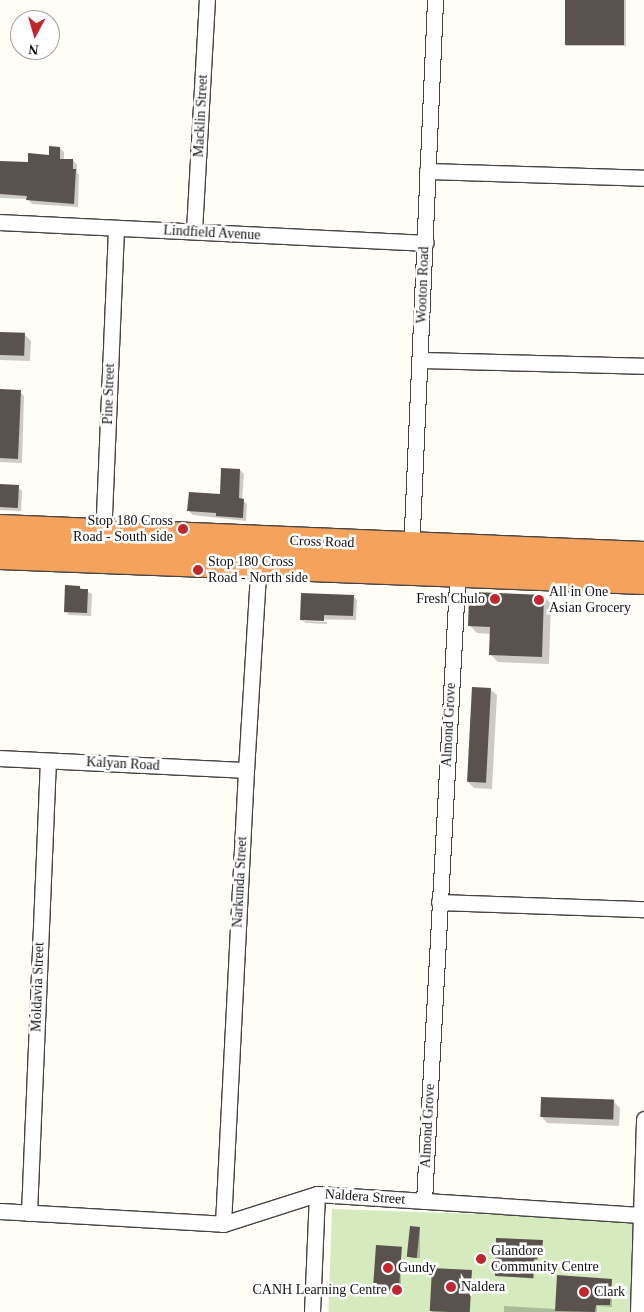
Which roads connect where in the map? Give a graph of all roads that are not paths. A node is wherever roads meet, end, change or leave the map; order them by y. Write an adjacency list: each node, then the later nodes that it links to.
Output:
1 (207, 0): 7 (street, Macklin Street)
2 (435, 0): 3 (street, Wooton Road)
3 (427, 171): 4 (street); 8 (street, Wooton Road)
4 (644, 178)
5 (0, 222): 6 (street, Lindfield Avenue)
6 (116, 228): 7 (street, Lindfield Avenue); 12 (street, Pine Street)
7 (194, 231): 8 (street, Lindfield Avenue)
8 (425, 243): 9 (street, Wooton Road)
9 (420, 360): 10 (street); 16 (street, Wooton Road)
10 (644, 366)
11 (0, 529): 12 (highway, Cross Road)
12 (103, 546): 13 (highway, Cross Road); 14 (highway, Cross Road)
13 (260, 552): 16 (highway, Cross Road); 21 (street, Narkunda Street)
14 (0, 555)
15 (644, 556): 17 (highway, Cross Road)
16 (411, 558): 17 (highway, Cross Road)
17 (458, 561): 18 (highway, Cross Road); 22 (street, Almond Grove)
18 (644, 580)
19 (0, 758): 20 (street, Kalyan Road)
20 (48, 761): 21 (street, Kalyan Road); 28 (street, Moldavia Street)
21 (246, 770): 30 (street, Narkunda Street)
22 (439, 902): 23 (street); 26 (street, Almond Grove)
23 (644, 909)
24 (644, 1118): 29 (street)
25 (317, 1194): 26 (street, Naldera Street); 30 (street, Naldera Street); 31 (street)
26 (424, 1201): 29 (street, Naldera Street)
27 (0, 1211): 28 (street, Naldera Street)
28 (28, 1213): 30 (street, Naldera Street)
29 (643, 1215): 32 (street)
30 (223, 1224)
31 (312, 1312)
32 (638, 1312)

